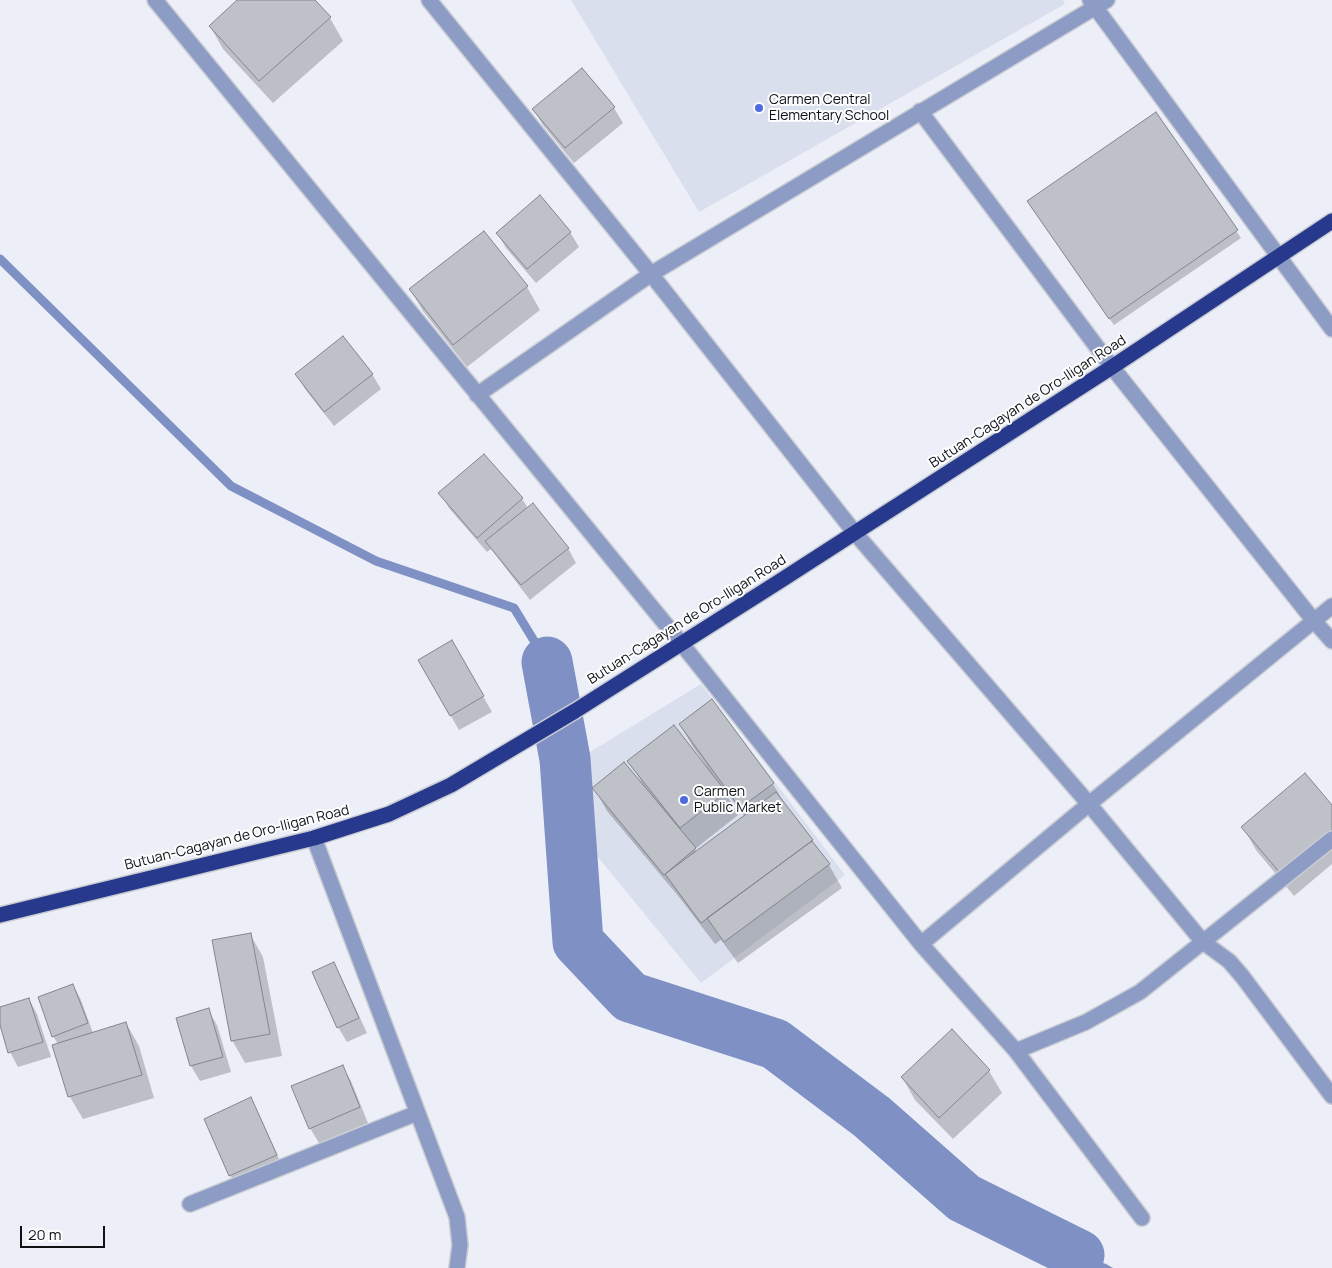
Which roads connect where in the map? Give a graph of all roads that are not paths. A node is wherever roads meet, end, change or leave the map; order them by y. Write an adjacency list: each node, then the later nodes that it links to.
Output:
1 (155, 0): 10 (street)
2 (429, 0): 7 (street)
3 (1097, 3): 4 (street); 6 (street)
4 (920, 111): 7 (street); 9 (street)
5 (1332, 221): 6 (highway, Butuan-Cagayan de Oro-Iligan Road)
6 (1278, 258): 8 (street); 9 (highway, Butuan-Cagayan de Oro-Iligan Road)
7 (651, 274): 10 (street); 11 (street)
8 (1332, 328)
9 (1112, 367): 11 (highway, Butuan-Cagayan de Oro-Iligan Road); 13 (street)
10 (477, 395): 15 (street)
11 (855, 533): 15 (highway, Butuan-Cagayan de Oro-Iligan Road); 16 (street)
12 (1332, 606): 13 (street)
13 (1314, 621): 14 (street); 16 (street)
14 (1332, 641)
15 (682, 643): 17 (highway, Butuan-Cagayan de Oro-Iligan Road); 21 (street)
16 (1089, 804): 20 (street); 21 (street)
17 (314, 838): 19 (highway, Butuan-Cagayan de Oro-Iligan Road); 24 (street)
18 (1332, 839): 20 (street)
19 (0, 915)
20 (1204, 942): 22 (street); 23 (street)
21 (922, 944): 22 (street)
22 (1016, 1051): 26 (street)
23 (1332, 1096)
24 (417, 1113): 25 (street); 27 (street)
25 (190, 1204)
26 (1142, 1218)
27 (457, 1268)

